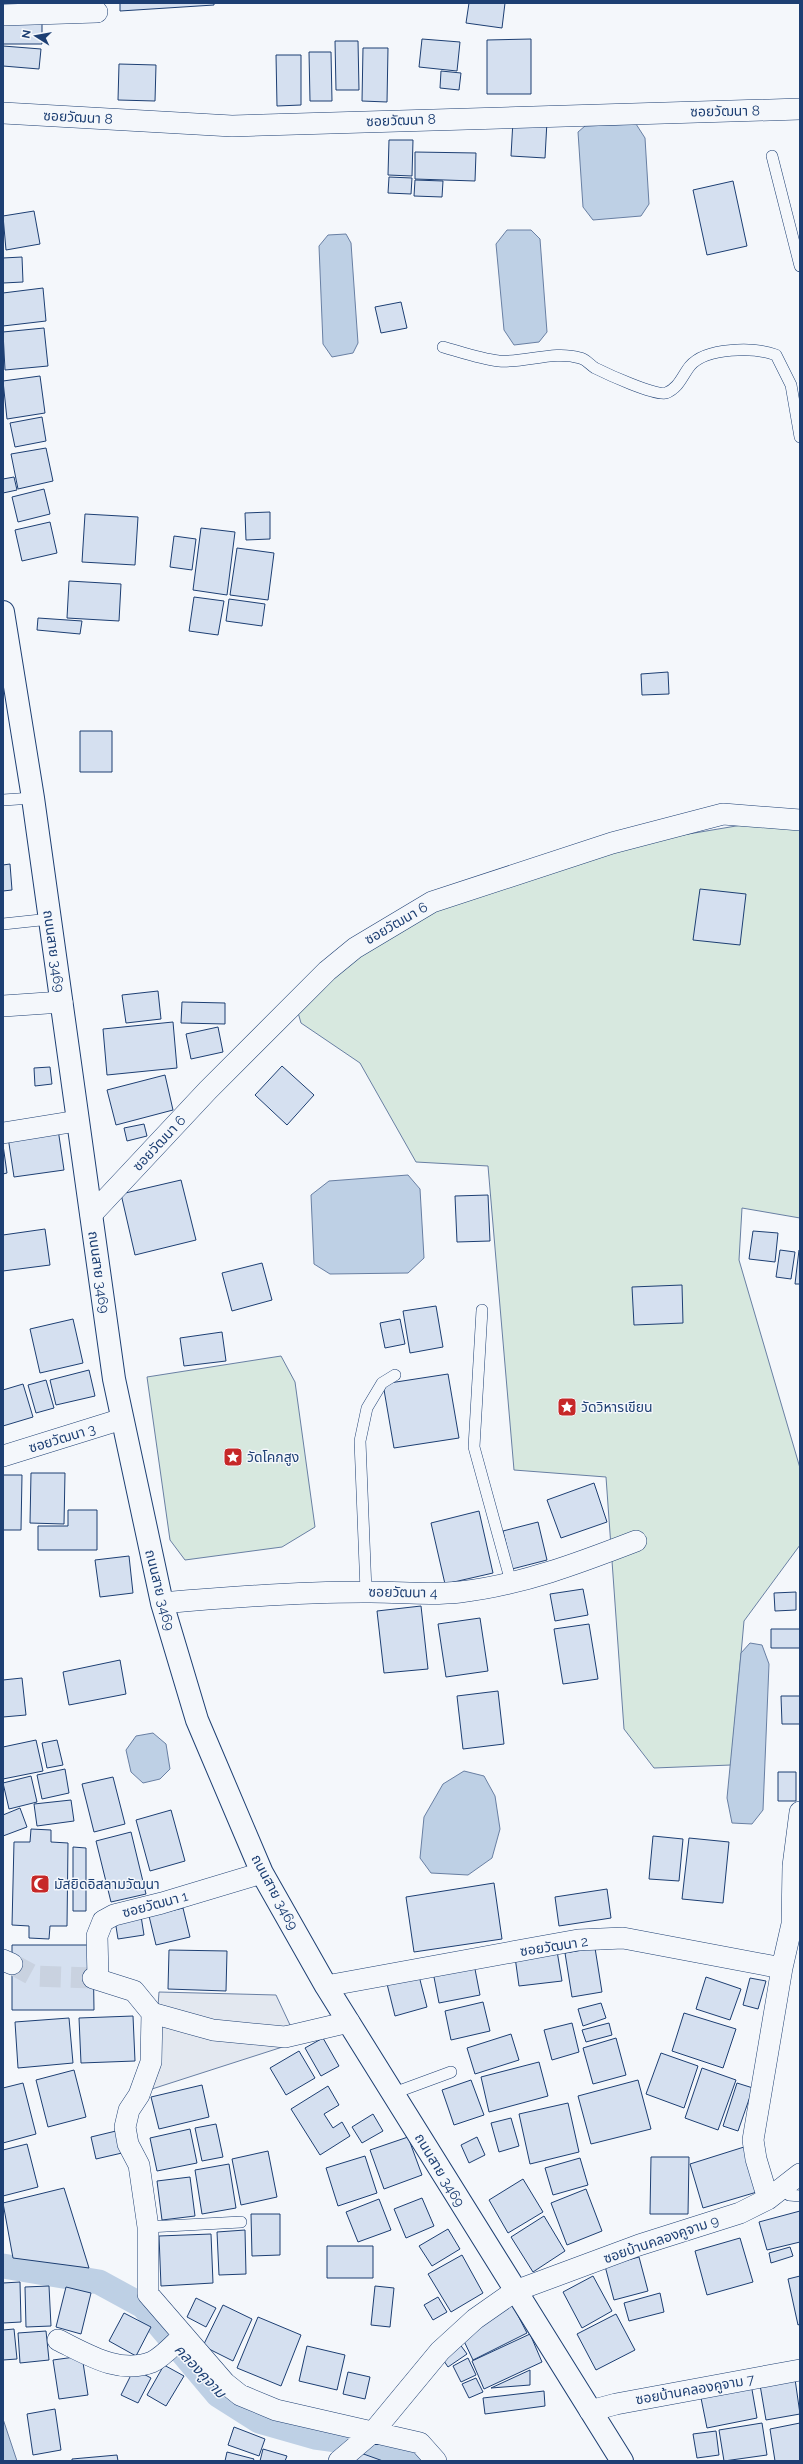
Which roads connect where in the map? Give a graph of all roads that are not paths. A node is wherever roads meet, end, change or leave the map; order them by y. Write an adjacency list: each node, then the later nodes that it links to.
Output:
1 (96, 12): 2 (street)
2 (3, 15)
3 (800, 109): 4 (street, ซอยวัฒนา 8)
4 (3, 114)
5 (772, 156): 6 (lane)
6 (800, 266)
7 (443, 347): 8 (lane)
8 (800, 437)
9 (3, 612): 10 (street, ถนนสาย 3469)
10 (33, 798): 11 (lane); 13 (street, ถนนสาย 3469)
11 (3, 800)
12 (800, 820): 19 (street, ซอยวัฒนา 6)
13 (50, 919): 14 (lane); 15 (street, ถนนสาย 3469)
14 (3, 924)
15 (62, 1002): 16 (street); 17 (street, ถนนสาย 3469)
16 (3, 1006)
17 (77, 1121): 18 (street); 19 (street, ถนนสาย 3469)
18 (3, 1133)
19 (90, 1215): 22 (street, ถนนสาย 3469)
20 (482, 1310): 25 (lane)
21 (395, 1375): 26 (lane)
22 (122, 1419): 23 (street, ซอยวัฒนา 3); 27 (street, ถนนสาย 3469)
23 (3, 1456)
24 (636, 1541): 25 (street, ซอยวัฒนา 4)
25 (511, 1582): 26 (street, ซอยวัฒนา 4)
26 (366, 1592): 27 (street, ซอยวัฒนา 4)
27 (162, 1603): 29 (street, ถนนสาย 3469)
28 (800, 1812): 30 (street)
29 (262, 1872): 31 (street, ถนนสาย 3469); 32 (street, ซอยวัฒนา 1)
30 (782, 1968): 31 (street, ซอยวัฒนา 2); 37 (street)
31 (326, 1986): 33 (street, ถนนสาย 3469)
32 (152, 2013): 33 (street); 39 (street)
33 (349, 2022): 35 (street, ถนนสาย 3469)
34 (451, 2072): 35 (lane)
35 (394, 2093): 40 (street, ถนนสาย 3469)
36 (800, 2174): 37 (street, ซอยบ้านคลองคูจาม 9)
37 (784, 2194): 40 (street, ซอยบ้านคลองคูจาม 9)
38 (241, 2222): 39 (lane)
39 (148, 2228): 42 (street)
40 (515, 2291): 44 (street, ถนนสาย 3469); 45 (street, ซอยบ้านคลองคูจาม 9)
41 (58, 2340): 42 (street)
42 (176, 2342): 45 (street)
43 (800, 2370): 44 (street, ซอยบ้านคลองคูจาม 7)
44 (590, 2411): 48 (street, ถนนสาย 3469)
45 (369, 2435): 46 (street, ซอยบ้านคลองคูจาม 9); 47 (street)
46 (339, 2461)
47 (436, 2461)
48 (622, 2461)

